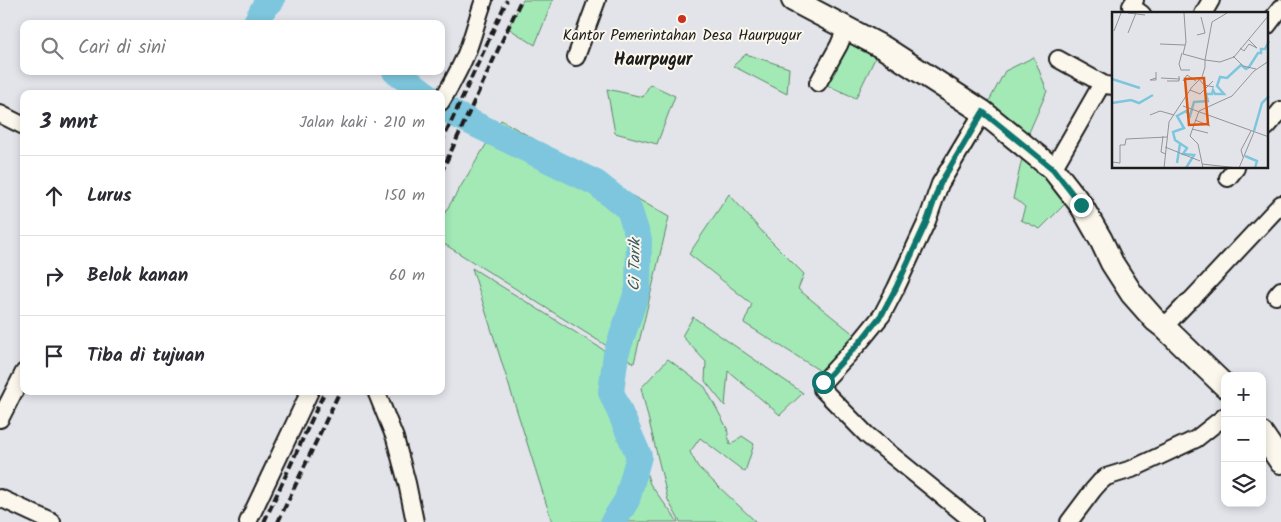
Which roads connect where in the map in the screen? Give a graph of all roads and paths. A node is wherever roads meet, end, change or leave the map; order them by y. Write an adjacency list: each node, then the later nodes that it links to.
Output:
1 (484, 0): 13 (street)
2 (597, 0): 9 (street)
3 (794, 0): 8 (main road)
4 (1211, 0): 6 (street)
5 (1281, 8): 7 (street)
6 (1204, 12)
7 (1268, 25)
8 (846, 28): 11 (street); 15 (main road)
9 (576, 57)
10 (1058, 59): 12 (street)
11 (818, 83)
12 (1109, 85): 19 (street)
13 (445, 95)
14 (1281, 110): 18 (street)
15 (983, 112): 19 (main road); 34 (street)
16 (0, 114): 17 (street)
17 (20, 124)
18 (1268, 126)
19 (1053, 169): 21 (main road)
20 (1281, 204): 21 (street)
21 (1164, 327): 23 (main road)
22 (20, 380): 27 (street)
23 (1221, 382)
24 (308, 395): 32 (street)
25 (378, 395): 33 (street)
26 (1224, 417): 35 (street)
27 (0, 419)
28 (1266, 440): 29 (main road)
29 (1281, 462)
30 (0, 498): 31 (street)
31 (52, 522)
32 (248, 522)
33 (415, 522)
34 (974, 522)
35 (1070, 522)

